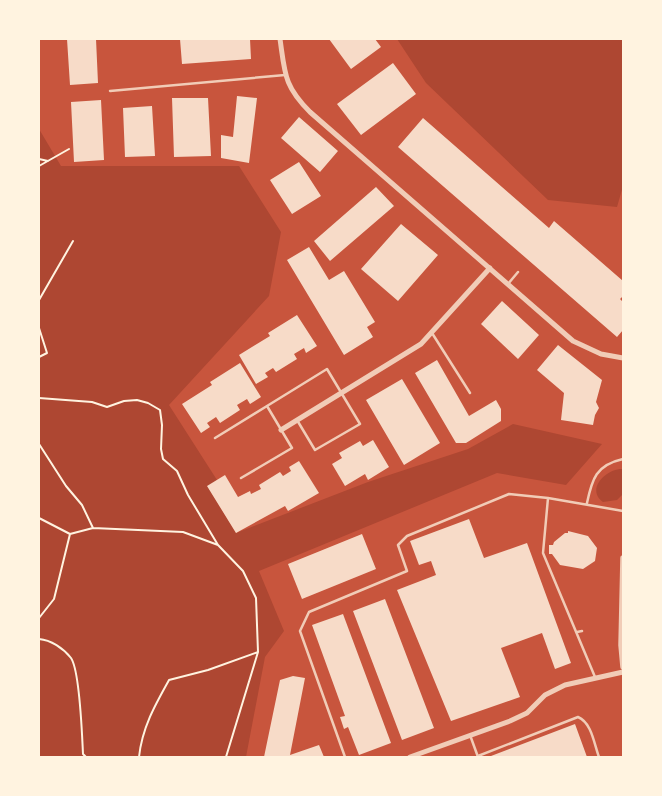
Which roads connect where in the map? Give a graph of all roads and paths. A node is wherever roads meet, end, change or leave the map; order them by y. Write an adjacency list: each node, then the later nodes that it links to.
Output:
1 (280, 39): 2 (street)
2 (285, 75): 3 (lane); 9 (street)
3 (110, 91)
4 (69, 149): 6 (path)
5 (39, 159): 6 (path)
6 (48, 161): 7 (path)
7 (39, 166)
8 (73, 241): 12 (path)
9 (490, 268): 11 (street); 14 (street)
10 (518, 272): 11 (lane)
11 (508, 284): 16 (street)
12 (39, 300)
13 (39, 328): 15 (path)
14 (432, 333): 17 (street); 18 (lane)
15 (39, 357)
16 (623, 358)
17 (341, 393): 20 (lane); 21 (street); 21 (lane)
18 (470, 393)
19 (39, 398): 33 (path)
20 (267, 406): 22 (lane); 23 (lane)
21 (297, 420): 22 (street)
22 (281, 430): 26 (lane)
23 (215, 438)
24 (39, 444): 31 (path)
25 (623, 459): 28 (lane)
26 (241, 478)
27 (548, 498): 28 (lane); 37 (lane); 48 (lane)
28 (587, 503): 29 (lane)
29 (623, 512)
30 (39, 518): 32 (path)
31 (92, 528): 32 (path); 33 (path)
32 (70, 534): 35 (path)
33 (218, 545): 39 (path)
34 (623, 558): 40 (street)
35 (39, 618)
36 (582, 630): 37 (lane)
37 (577, 632): 42 (lane)
38 (39, 639): 45 (path)
39 (258, 652): 46 (path); 47 (path)
40 (623, 667)
41 (623, 672): 42 (street)
42 (595, 679): 43 (street)
43 (470, 736): 44 (lane); 49 (street)
44 (478, 756): 50 (lane)
45 (86, 757)
46 (139, 757)
47 (226, 757)
48 (345, 757)
49 (410, 757)
50 (599, 757)

